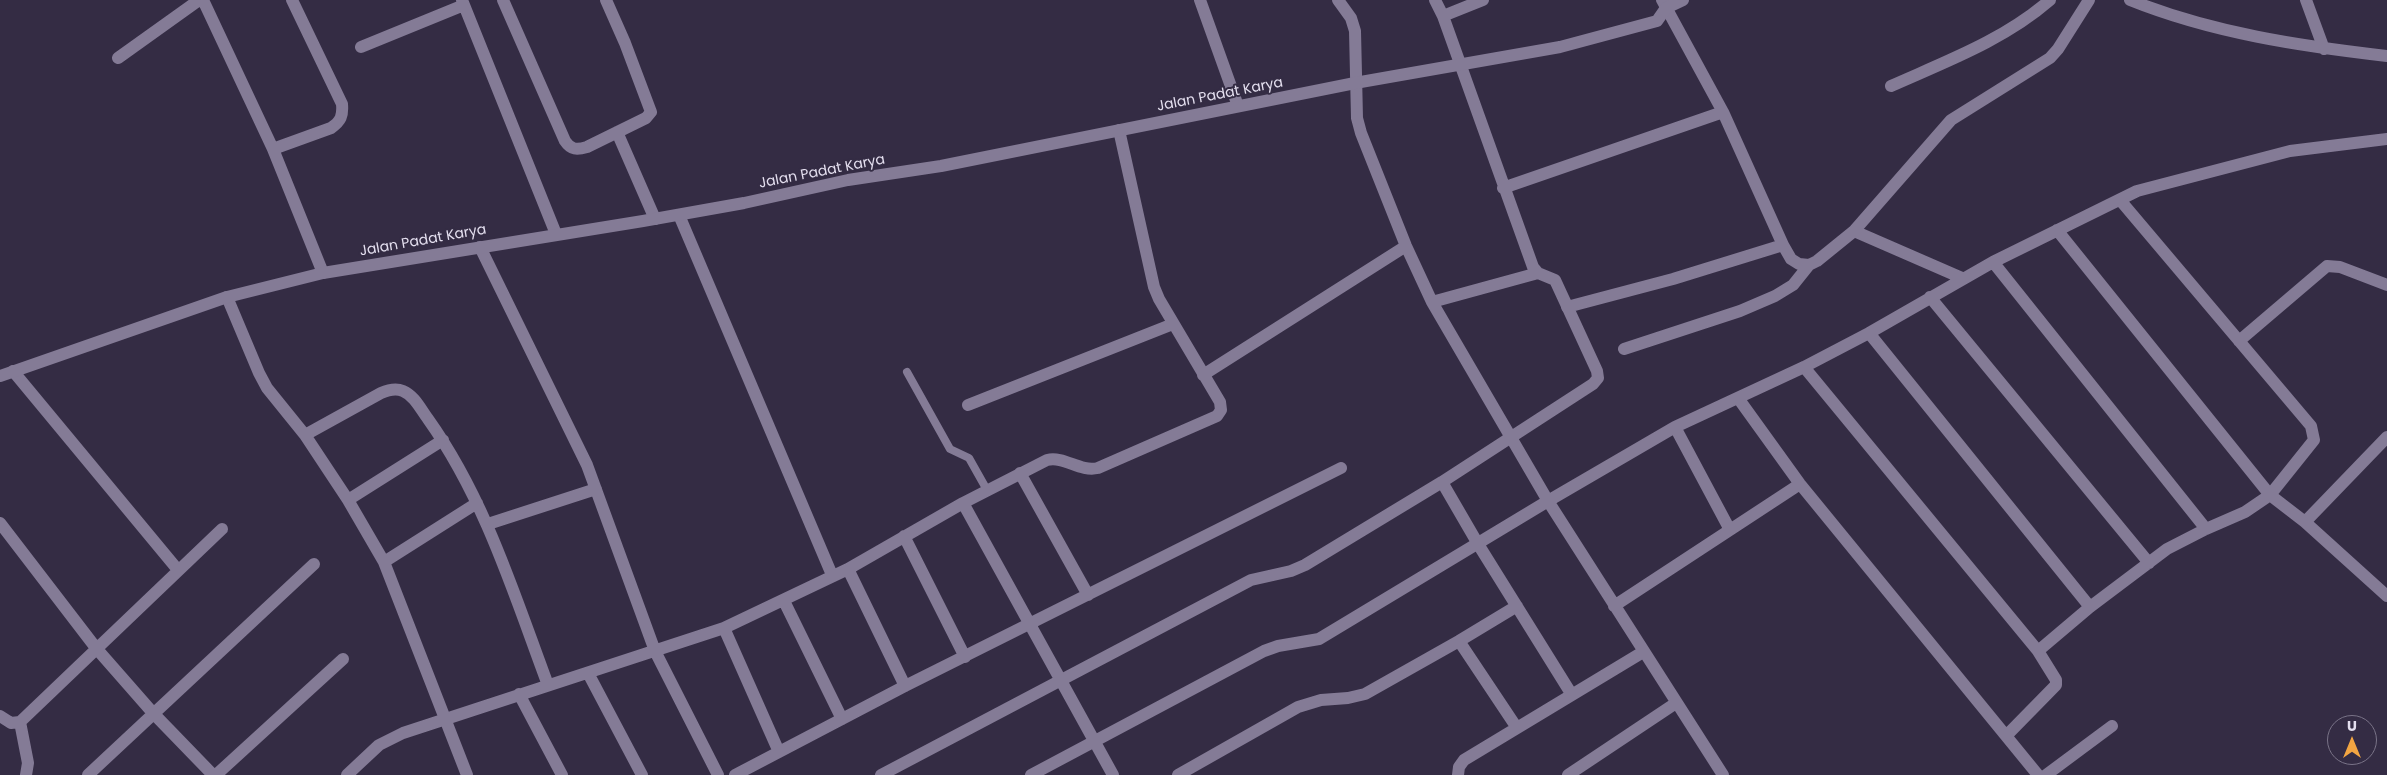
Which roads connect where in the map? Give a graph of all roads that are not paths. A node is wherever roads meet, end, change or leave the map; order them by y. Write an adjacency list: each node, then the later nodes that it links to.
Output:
1 (201, 0): 20 (street); 29 (street)
2 (292, 0): 29 (street)
3 (503, 0): 27 (street)
4 (606, 0): 27 (street)
5 (1200, 0): 24 (street)
6 (1338, 0): 22 (street)
7 (1435, 0): 16 (street)
8 (1483, 0): 16 (street)
9 (1683, 0): 15 (street)
10 (2050, 0): 23 (street)
11 (2089, 0): 35 (street)
12 (2130, 0): 18 (street)
13 (2306, 0): 18 (street)
14 (463, 2): 17 (street); 36 (street)
15 (1664, 4): 21 (street, Jalan Padat Karya); 25 (street)
16 (1443, 16): 21 (street)
17 (361, 47)
18 (2324, 49): 19 (street)
19 (2387, 56)
20 (118, 58)
21 (1461, 66): 22 (street, Jalan Padat Karya); 30 (street)
22 (1355, 83): 24 (street, Jalan Padat Karya); 38 (street)
23 (1891, 86)
24 (1238, 106): 26 (street, Jalan Padat Karya)
25 (1723, 112): 30 (street); 37 (street)
26 (1119, 130): 32 (street, Jalan Padat Karya); 50 (street)
27 (618, 132): 33 (street)
28 (2387, 139): 31 (street)
29 (273, 148): 42 (street)
30 (1503, 188): 43 (street)
31 (2120, 200): 34 (street); 52 (street)
32 (678, 215): 33 (street, Jalan Padat Karya); 90 (street)
33 (655, 219): 36 (street, Jalan Padat Karya)
34 (2057, 230): 40 (street); 72 (street)
35 (1854, 232): 41 (street); 44 (street)
36 (556, 234): 39 (street, Jalan Padat Karya)
37 (1783, 245): 41 (street); 49 (street)
38 (1406, 246): 48 (street); 57 (street)
39 (480, 247): 42 (street, Jalan Padat Karya); 70 (street)
40 (1992, 262): 44 (street); 80 (street)
41 (1809, 265): 53 (street)
42 (323, 273): 46 (street, Jalan Padat Karya)
43 (1538, 273): 48 (street); 49 (street)
44 (1962, 278): 47 (street)
45 (2387, 285): 52 (street)
46 (227, 297): 55 (street, Jalan Padat Karya); 62 (street)
47 (1930, 297): 51 (street); 86 (street)
48 (1432, 302): 64 (street)
49 (1566, 306): 64 (street)
50 (1173, 324): 57 (street); 60 (street)
51 (1869, 333): 54 (street); 96 (street)
52 (2239, 341): 72 (street)
53 (1624, 349)
54 (1804, 367): 59 (street); 102 (street)
55 (13, 371): 58 (street, Jalan Padat Karya); 89 (street)
56 (907, 372): 71 (lane)
57 (1203, 375): 67 (street)
58 (0, 376)
59 (1738, 398): 61 (street); 69 (street)
60 (968, 405)
61 (1675, 427): 74 (street); 82 (street)
62 (305, 434): 65 (street); 73 (street)
63 (2387, 437): 78 (street)
64 (1510, 439): 68 (street); 74 (street)
65 (444, 440): 73 (street); 75 (street)
66 (1341, 468): 91 (street)
67 (1020, 473): 71 (street); 91 (street)
68 (1442, 482): 84 (street); 107 (street)
69 (1800, 484): 82 (street); 120 (street)
70 (596, 489): 79 (street); 101 (street)
71 (987, 490): 76 (street)
72 (2270, 495): 78 (street); 80 (street)
73 (348, 500): 85 (street)
74 (1548, 501): 84 (street); 95 (street)
75 (477, 503): 79 (street); 85 (street)
76 (963, 503): 83 (street); 97 (street)
77 (0, 522): 100 (street)
78 (2305, 522): 92 (street)
79 (488, 524): 108 (street)
80 (2206, 528): 86 (street)
81 (222, 529): 89 (street)
82 (1730, 530): 95 (street)
83 (904, 536): 88 (street); 104 (street)
84 (1478, 544): 94 (street); 121 (street)
85 (384, 562): 116 (street)
86 (2149, 563): 96 (street)
87 (314, 564): 113 (street)
88 (848, 569): 90 (street); 109 (street)
89 (178, 570): 100 (street)
90 (832, 574): 93 (street)
91 (1088, 596): 97 (street)
92 (2387, 596)
93 (784, 601): 98 (street); 115 (street)
94 (1517, 606): 99 (street); 111 (street)
95 (1614, 606): 103 (street)
96 (2090, 607): 102 (street)
97 (1030, 624): 104 (street); 107 (street)
98 (724, 628): 101 (street); 122 (street)
99 (1459, 641): 119 (street); 135 (street)
100 (96, 648): 113 (street); 117 (street)
101 (655, 651): 106 (street); 130 (street)
102 (2038, 651): 120 (street)
103 (1643, 652): 111 (street); 112 (street)
104 (965, 657): 109 (street)
105 (343, 659): 125 (street)
106 (588, 673): 108 (street); 129 (street)
107 (1060, 679): 121 (street); 132 (street)
108 (548, 685): 110 (street)
109 (906, 686): 115 (street)
110 (519, 694): 116 (street); 128 (street)
111 (1572, 695): 119 (street)
112 (1676, 703): 137 (street); 138 (street)
113 (153, 713): 124 (street); 125 (street)
114 (0, 716): 117 (street)
115 (842, 718): 122 (street)
116 (444, 719): 126 (street); 127 (street)
117 (20, 722): 123 (street)
118 (2112, 726): 140 (street)
119 (1517, 728): 136 (street)
120 (2006, 736): 139 (street)
121 (1095, 741): 133 (street); 134 (street)
122 (779, 752): 131 (street)
123 (26, 775)
124 (88, 775)
125 (215, 775)
126 (347, 775)
127 (467, 775)
128 (562, 775)
129 (642, 775)
130 (718, 775)
131 (735, 775)
132 (881, 775)
133 (1031, 775)
134 (1113, 775)
135 (1178, 775)
136 (1458, 775)
137 (1568, 775)
138 (1723, 775)
139 (2038, 775)
140 (2046, 775)

